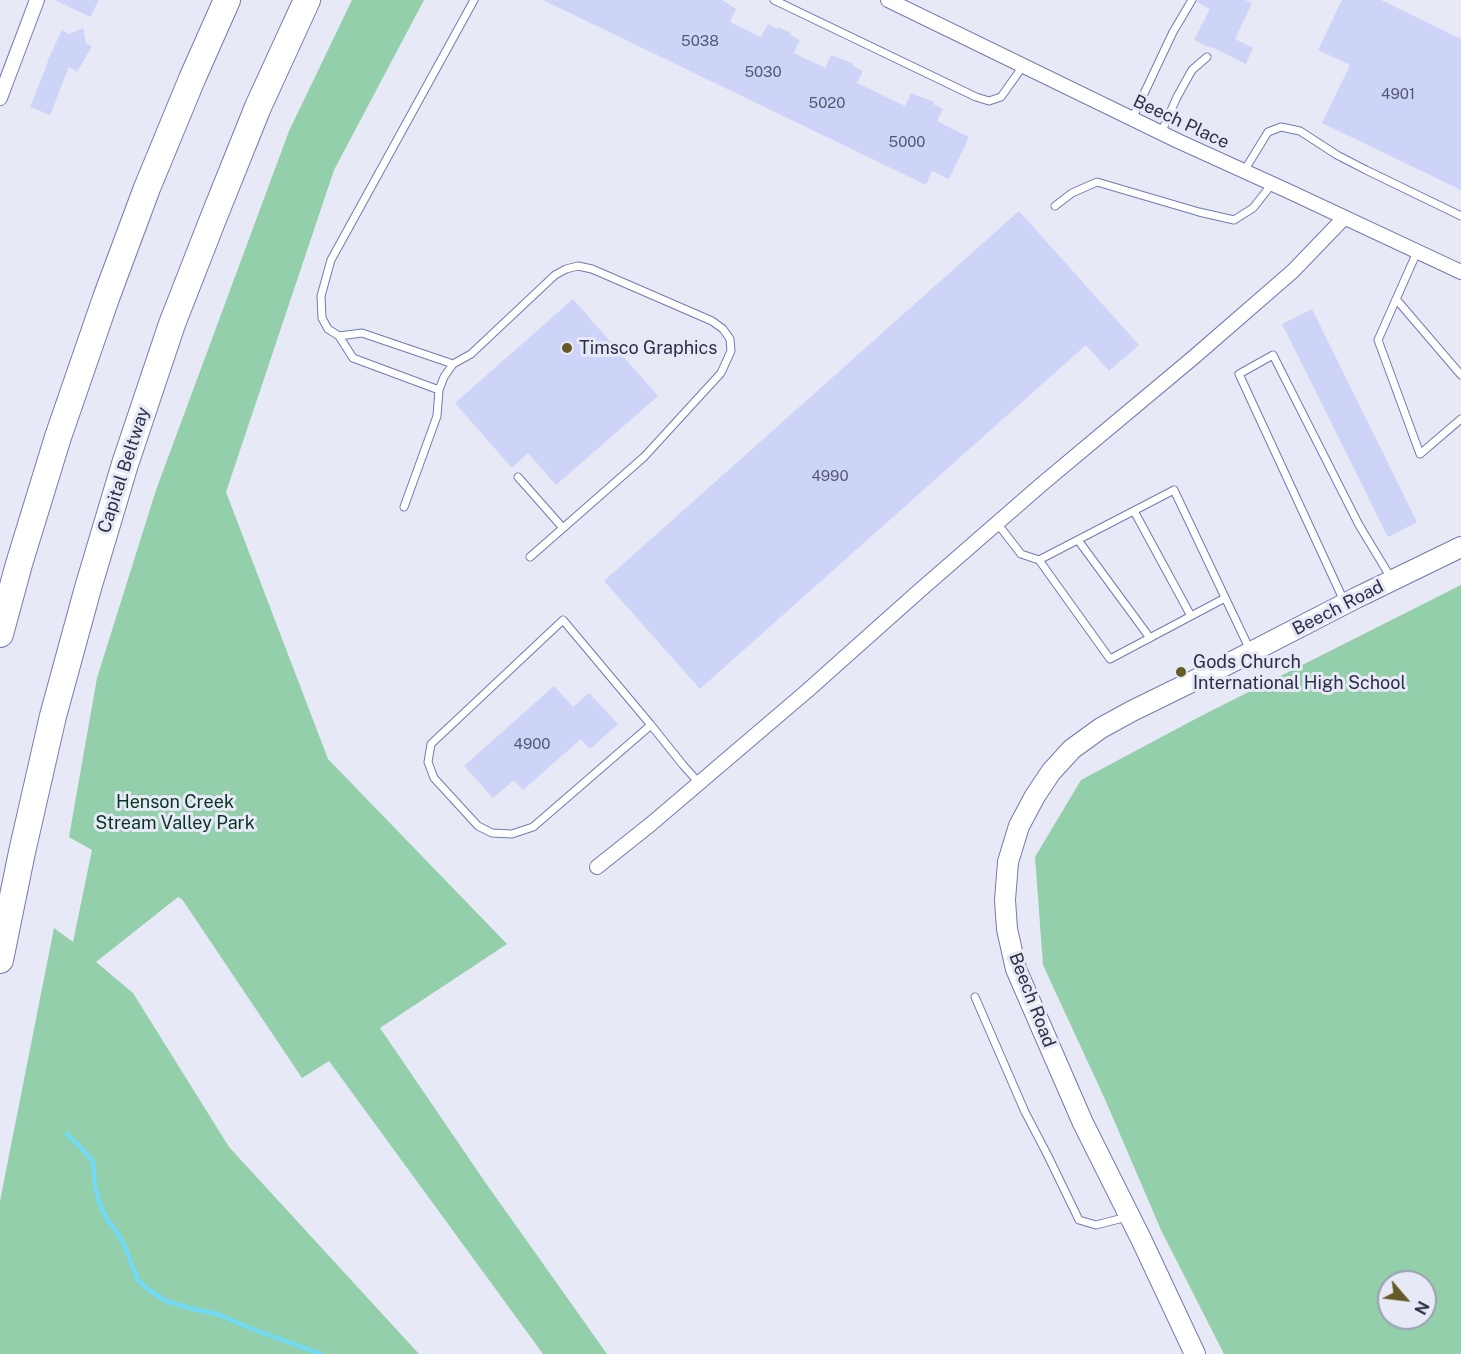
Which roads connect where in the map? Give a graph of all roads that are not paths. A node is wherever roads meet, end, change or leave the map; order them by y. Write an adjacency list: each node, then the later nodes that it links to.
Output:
1 (37, 0): 11 (street)
2 (227, 0): 40 (highway)
3 (306, 0): 46 (highway, Capital Beltway)
4 (474, 0): 22 (lane)
5 (774, 0): 8 (lane)
6 (888, 0): 10 (street, Beech Place)
7 (1192, 0): 12 (lane)
8 (790, 3): 10 (lane)
9 (1207, 57): 13 (lane)
10 (1023, 66): 12 (street, Beech Place)
11 (0, 98)
12 (1132, 119): 13 (street, Beech Place)
13 (1161, 133): 14 (street, Beech Place)
14 (1244, 171): 15 (street, Beech Place); 17 (lane)
15 (1272, 184): 16 (lane); 18 (street, Beech Place)
16 (1055, 206)
17 (1461, 216)
18 (1344, 218): 19 (street, Beech Place); 30 (street)
19 (1416, 252): 20 (street, Beech Place); 21 (lane)
20 (1461, 272)
21 (1396, 299): 24 (lane); 26 (lane)
22 (339, 336): 23 (lane); 25 (lane)
23 (453, 364): 25 (lane); 31 (lane)
24 (1461, 375)
25 (439, 390): 28 (lane)
26 (1461, 419)
27 (518, 477): 31 (lane)
28 (405, 507)
29 (1134, 511): 32 (lane); 37 (lane); 39 (lane)
30 (997, 523): 35 (lane); 44 (street)
31 (563, 528): 34 (lane)
32 (1078, 540): 35 (lane); 41 (lane)
33 (1461, 547): 36 (street, Beech Road)
34 (530, 557)
35 (1039, 560): 41 (lane)
36 (1392, 580): 38 (street, Beech Road); 38 (lane)
37 (1225, 598): 39 (lane); 42 (lane)
38 (1345, 603): 42 (street, Beech Road)
39 (1191, 616): 41 (lane)
40 (0, 634)
41 (1150, 638)
42 (1251, 652): 48 (street, Beech Road)
43 (651, 725): 43 (lane); 44 (lane)
44 (699, 783): 45 (street)
45 (597, 867)
46 (0, 960)
47 (975, 997): 48 (lane)
48 (1130, 1216): 49 (street, Beech Road)
49 (1196, 1354)

